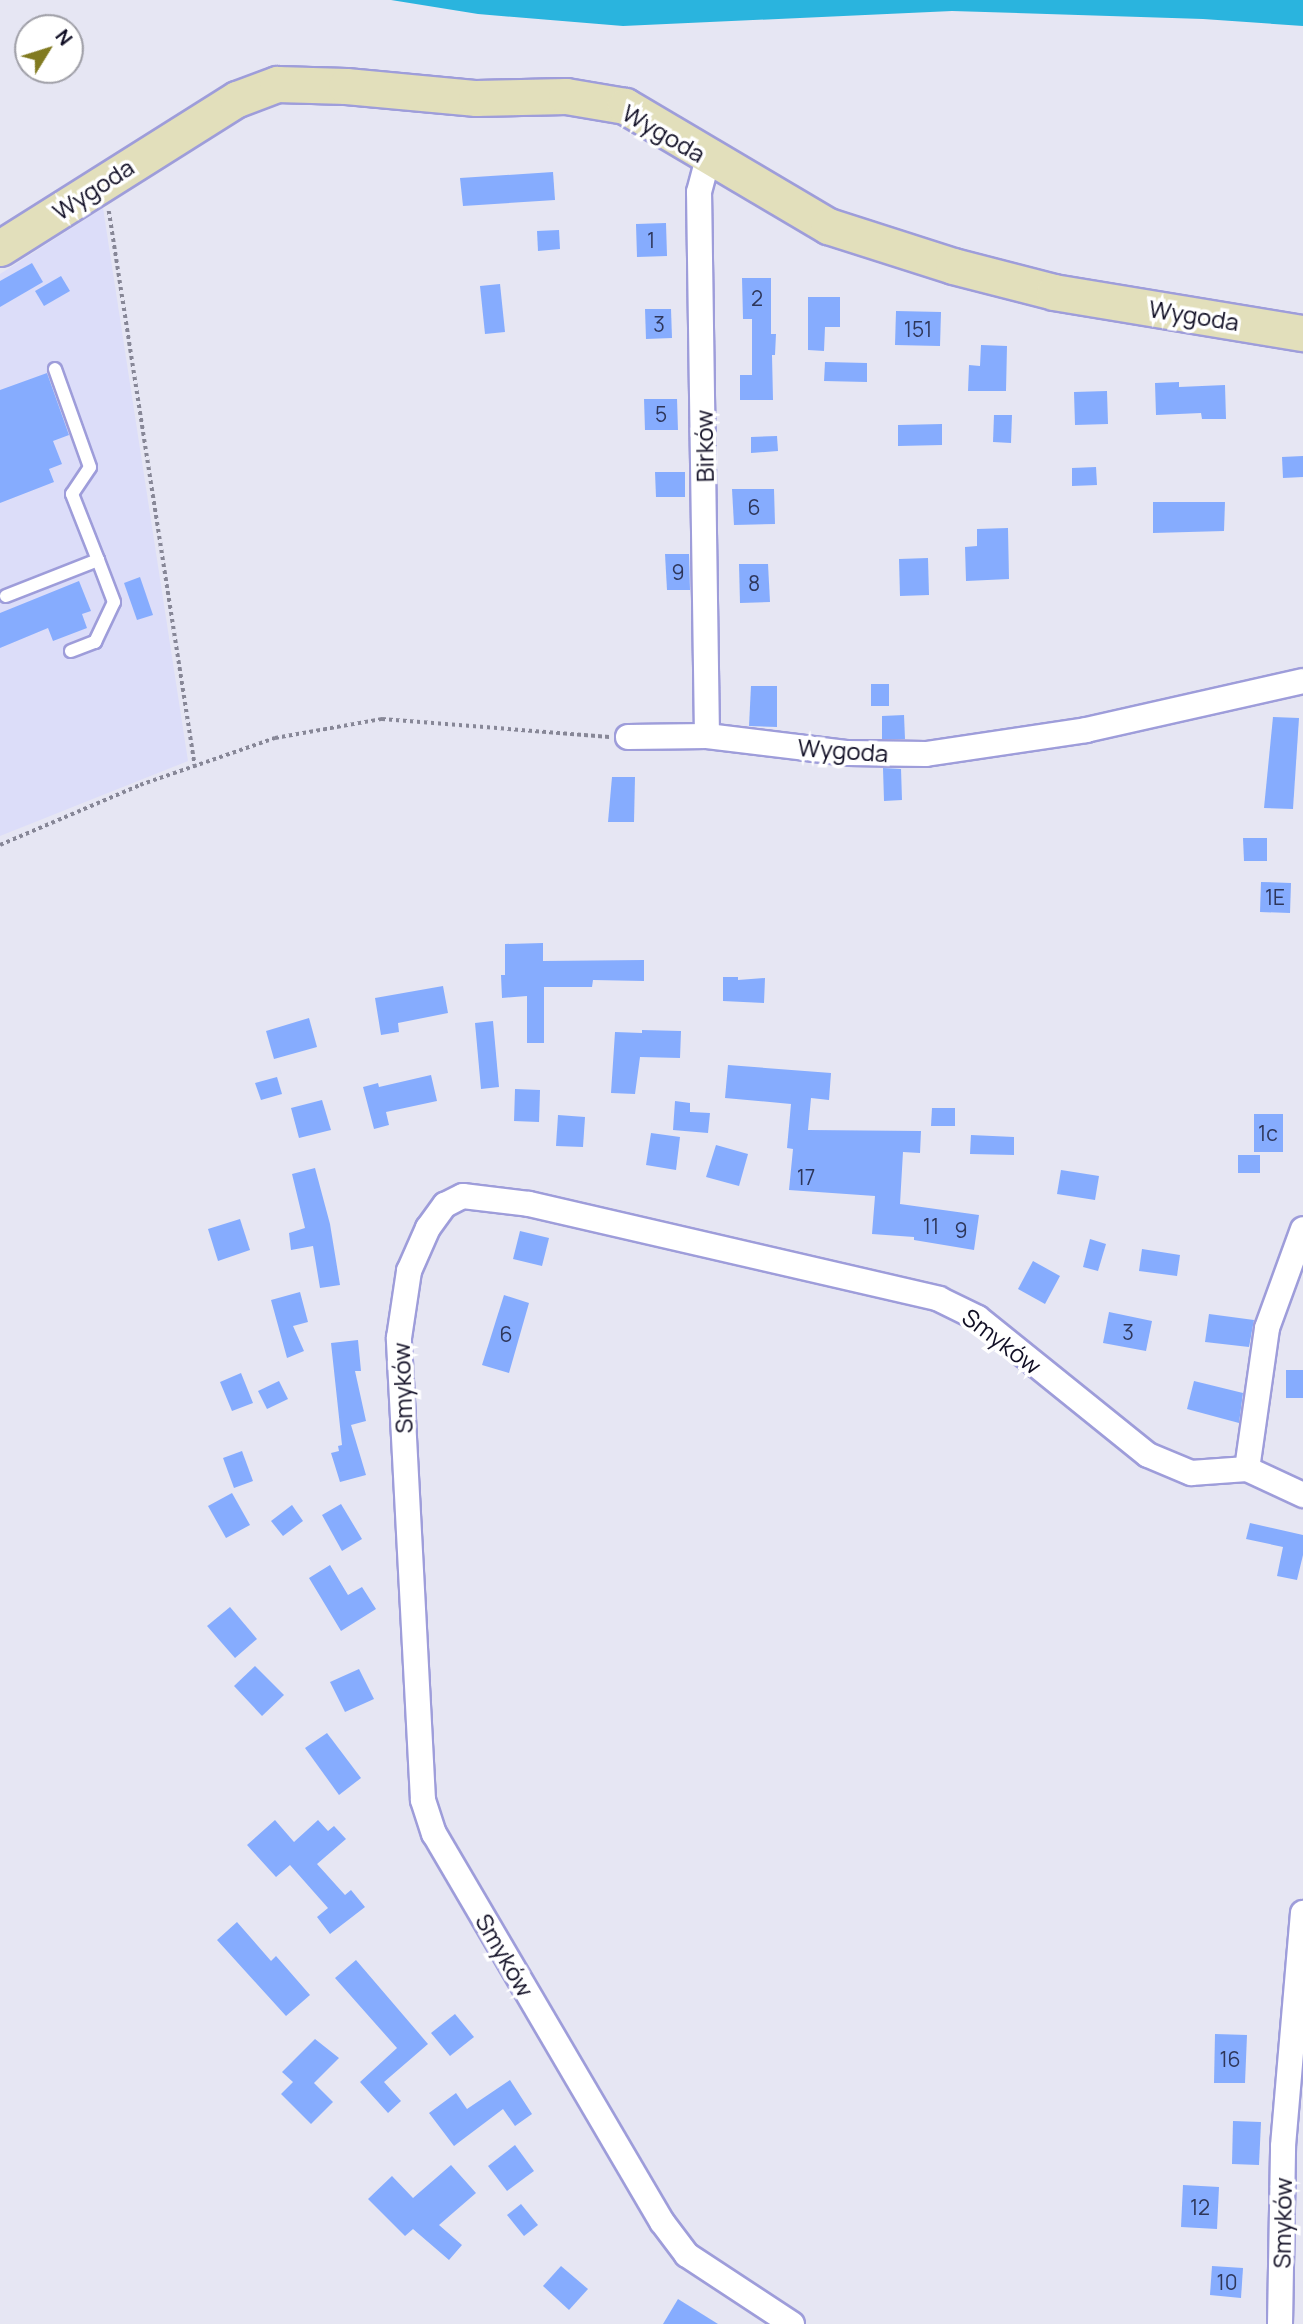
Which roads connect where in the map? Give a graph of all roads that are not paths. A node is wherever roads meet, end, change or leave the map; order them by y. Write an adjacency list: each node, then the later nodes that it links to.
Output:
1 (708, 158): 2 (street, Wygoda); 3 (street, Wygoda); 9 (street, Birków)
2 (0, 248)
3 (1303, 333)
4 (55, 369): 5 (lane)
5 (98, 561): 6 (lane); 7 (lane)
6 (6, 596)
7 (71, 651)
8 (1303, 681): 9 (street, Wygoda)
9 (707, 736): 10 (street, Wygoda)
10 (628, 737)
11 (1303, 1229): 12 (street)
12 (1247, 1469): 13 (street, Smyków); 15 (street, Smyków)
13 (1303, 1495)
14 (1303, 1913): 16 (street, Smyków)
15 (792, 2324)
16 (1280, 2324)

